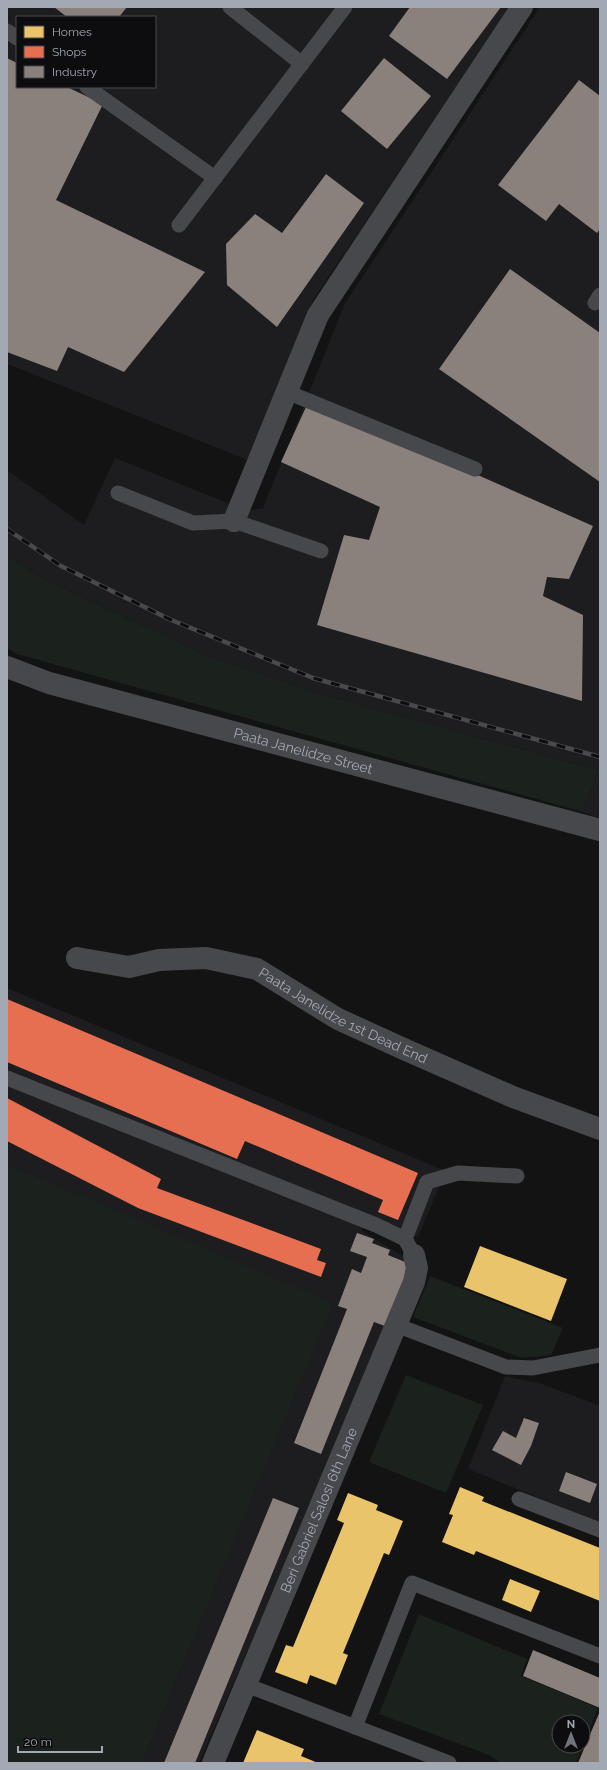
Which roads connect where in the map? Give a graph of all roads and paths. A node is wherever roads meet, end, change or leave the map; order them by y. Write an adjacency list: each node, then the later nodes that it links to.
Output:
1 (230, 7): 6 (lane)
2 (345, 7): 6 (lane)
3 (522, 7): 10 (street)
4 (7, 31): 5 (lane)
5 (16, 37)
6 (302, 64): 8 (lane)
7 (88, 88): 8 (lane)
8 (215, 178): 9 (lane)
9 (179, 225)
10 (287, 392): 11 (lane); 13 (street)
11 (475, 469)
12 (118, 493): 13 (lane)
13 (234, 521): 14 (lane)
14 (321, 551)
15 (7, 667): 16 (street, Paata Janelidze Street)
16 (600, 830)
17 (77, 958): 19 (street, Paata Janelidze 1st Dead End)
18 (7, 1078): 21 (lane)
19 (600, 1129)
20 (517, 1176): 21 (lane)
21 (409, 1247): 22 (street, Beri Gabriel Salosi 6th Lane)
22 (396, 1325): 23 (lane); 27 (street, Beri Gabriel Salosi 6th Lane)
23 (600, 1355)
24 (519, 1499): 25 (lane)
25 (600, 1530)
26 (600, 1656): 28 (lane)
27 (246, 1685): 28 (lane); 29 (street, Beri Gabriel Salosi 6th Lane)
28 (355, 1727): 30 (lane)
29 (213, 1763)
30 (448, 1763)

